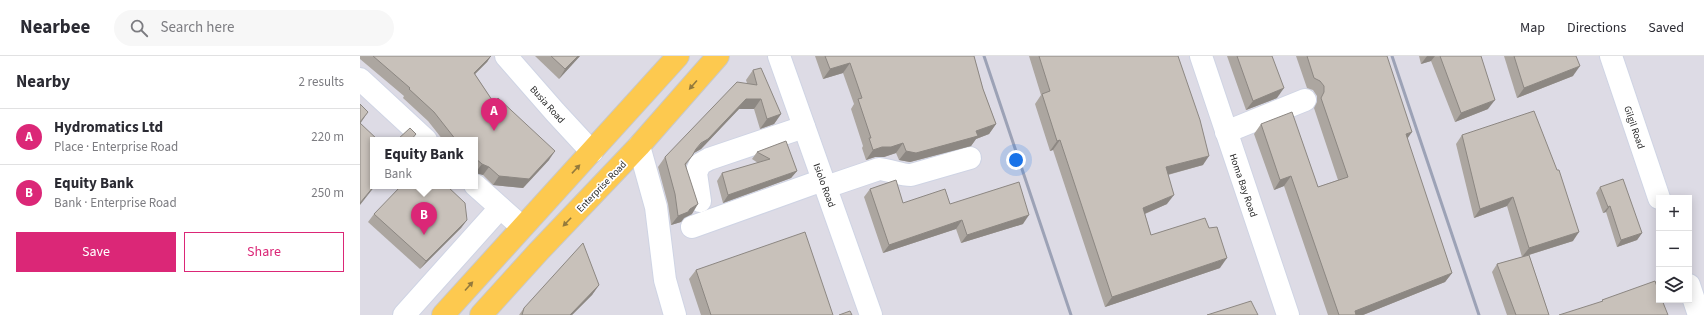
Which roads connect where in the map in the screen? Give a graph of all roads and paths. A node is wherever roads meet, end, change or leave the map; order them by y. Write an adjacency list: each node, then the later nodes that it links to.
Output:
1 (506, 56): 13 (lane, Busia Road)
2 (678, 56): 13 (main road)
3 (718, 56): 12 (main road, Enterprise Road, one-way to 12)
4 (779, 56): 9 (lane, Isiolo Road)
5 (1201, 56): 10 (lane, Homa Bay Road)
6 (1611, 56): 17 (lane, Gilgil Road)
7 (360, 79): 11 (lane)
8 (1305, 100): 10 (lane)
9 (804, 127): 15 (lane, Isiolo Road); 18 (lane)
10 (1226, 132): 28 (lane, Homa Bay Road)
11 (423, 137)
12 (639, 146): 25 (main road, Enterprise Road, one-way to 25); 26 (lane)
13 (592, 152): 20 (main road, one-way to 13)
14 (970, 158): 15 (lane)
15 (825, 184): 21 (lane); 27 (lane, Isiolo Road)
16 (478, 188): 19 (lane)
17 (1658, 195)
18 (700, 201)
19 (500, 208): 20 (lane); 23 (lane)
20 (522, 227): 24 (main road, one-way to 20)
21 (692, 227)
22 (1692, 294): 29 (lane)
23 (404, 315)
24 (443, 315)
25 (481, 315)
26 (675, 315)
27 (871, 315)
28 (1288, 315)
29 (1699, 315)

